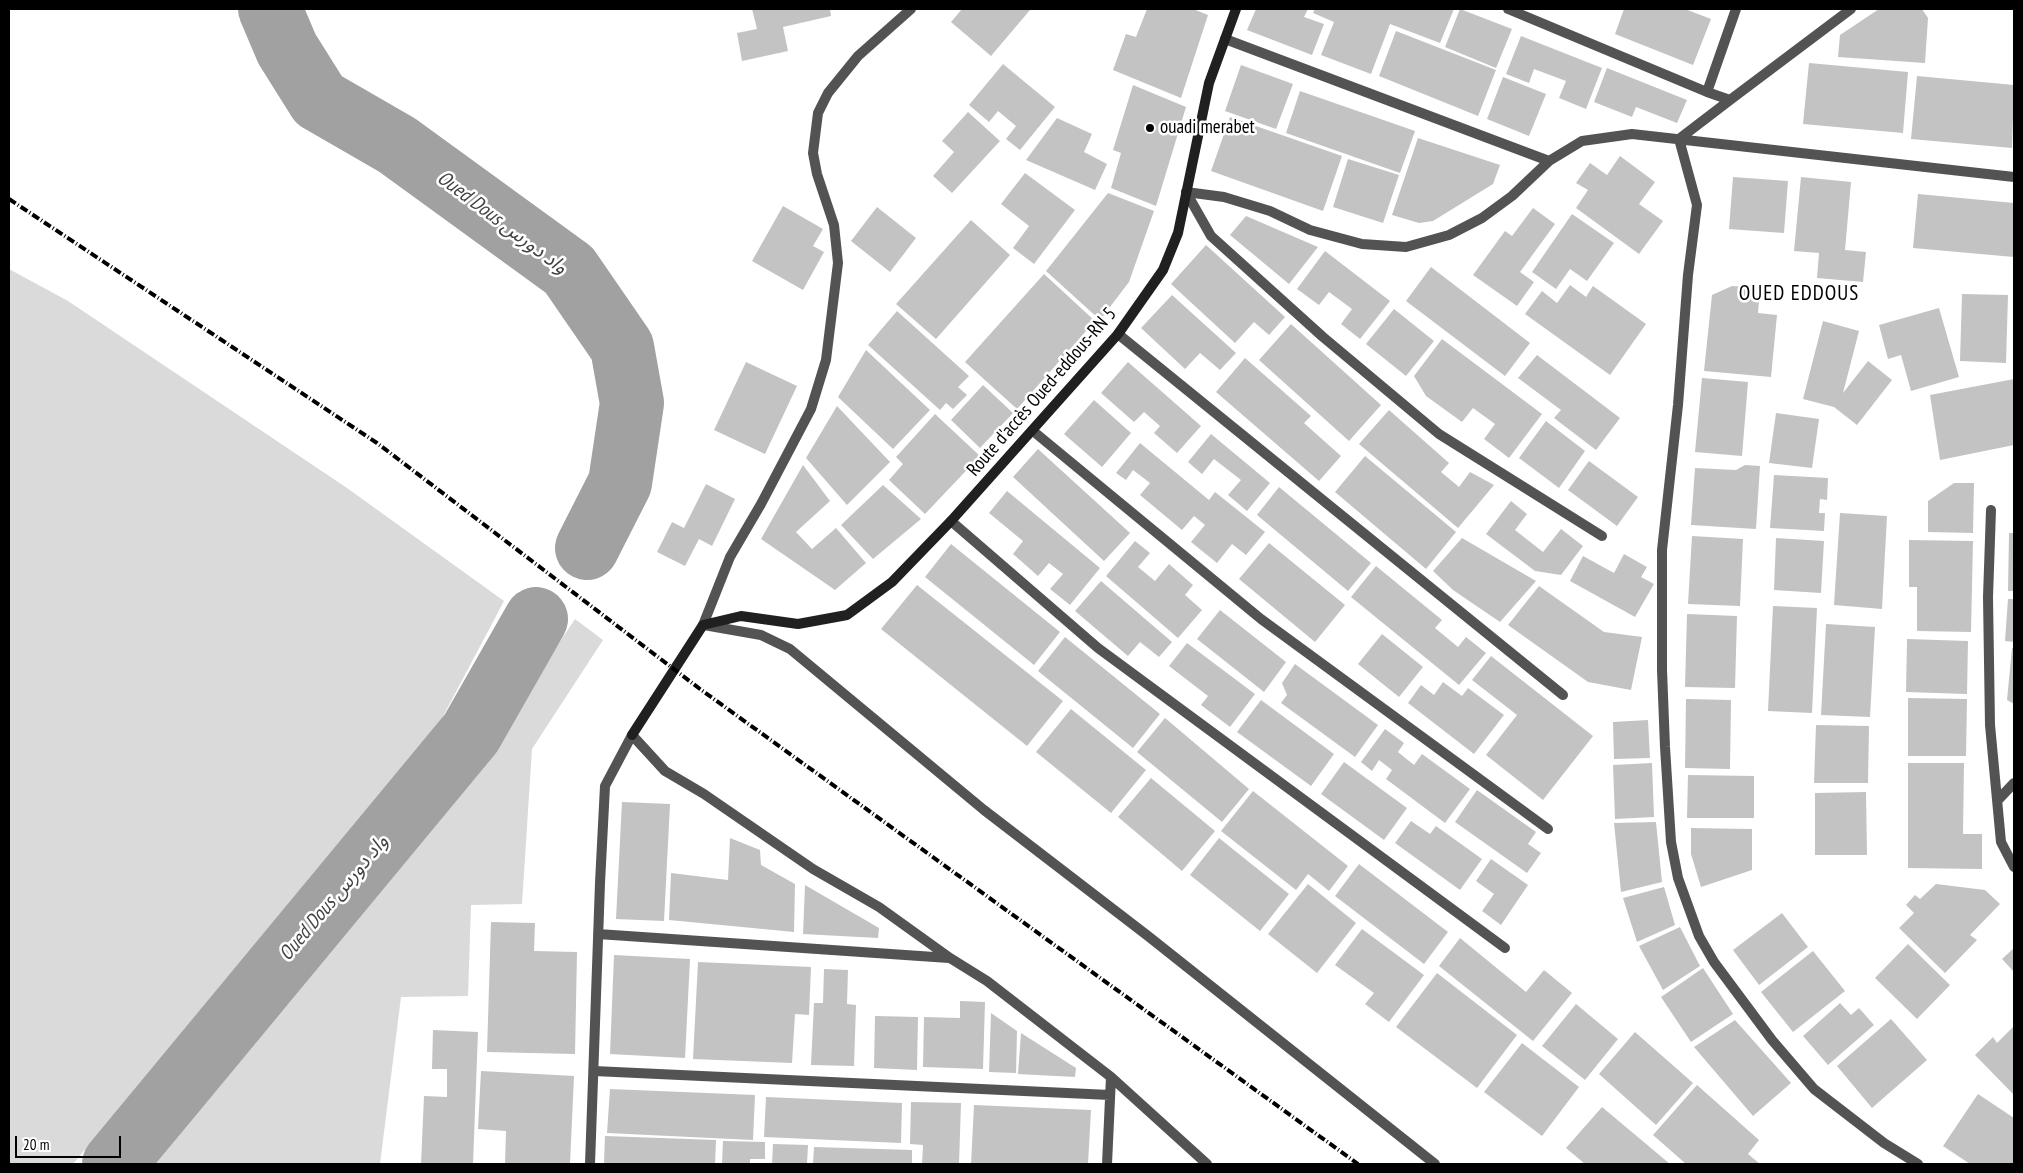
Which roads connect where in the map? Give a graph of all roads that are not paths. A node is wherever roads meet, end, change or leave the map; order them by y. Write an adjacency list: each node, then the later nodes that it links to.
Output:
1 (911, 9): 18 (street)
2 (1236, 9): 6 (main road, Route d'accès Oued-eddous-RN 5)
3 (1508, 9): 7 (street)
4 (1736, 9): 7 (street)
5 (1851, 9): 8 (street)
6 (1225, 39): 10 (street); 12 (main road, Route d'accès Oued-eddous-RN 5)
7 (1707, 92): 8 (street)
8 (1730, 100): 9 (street)
9 (1679, 139): 10 (street); 11 (street); 35 (street)
10 (1549, 161): 12 (street)
11 (2014, 176)
12 (1186, 192): 13 (main road, Route d'accès Oued-eddous-RN 5); 17 (street)
13 (1118, 334): 14 (main road, Route d'accès Oued-eddous-RN 5); 19 (street)
14 (1033, 431): 16 (main road, Route d'accès Oued-eddous-RN 5); 23 (street)
15 (1991, 510): 22 (street)
16 (951, 522): 18 (main road, Route d'accès Oued-eddous-RN 5); 26 (street)
17 (1602, 536)
18 (703, 624): 20 (main road); 34 (street)
19 (1563, 695)
20 (632, 735): 25 (street); 27 (street)
21 (2014, 783): 22 (street)
22 (1998, 800): 24 (street)
23 (1548, 829)
24 (2014, 867)
25 (598, 934): 27 (street); 28 (street)
26 (1505, 948)
27 (950, 958): 29 (street)
28 (594, 1071): 30 (street); 31 (street)
29 (1111, 1077): 30 (street); 33 (street)
30 (1110, 1095): 32 (street)
31 (590, 1164)
32 (1107, 1164)
33 (1207, 1164)
34 (1435, 1164)
35 (1918, 1164)

